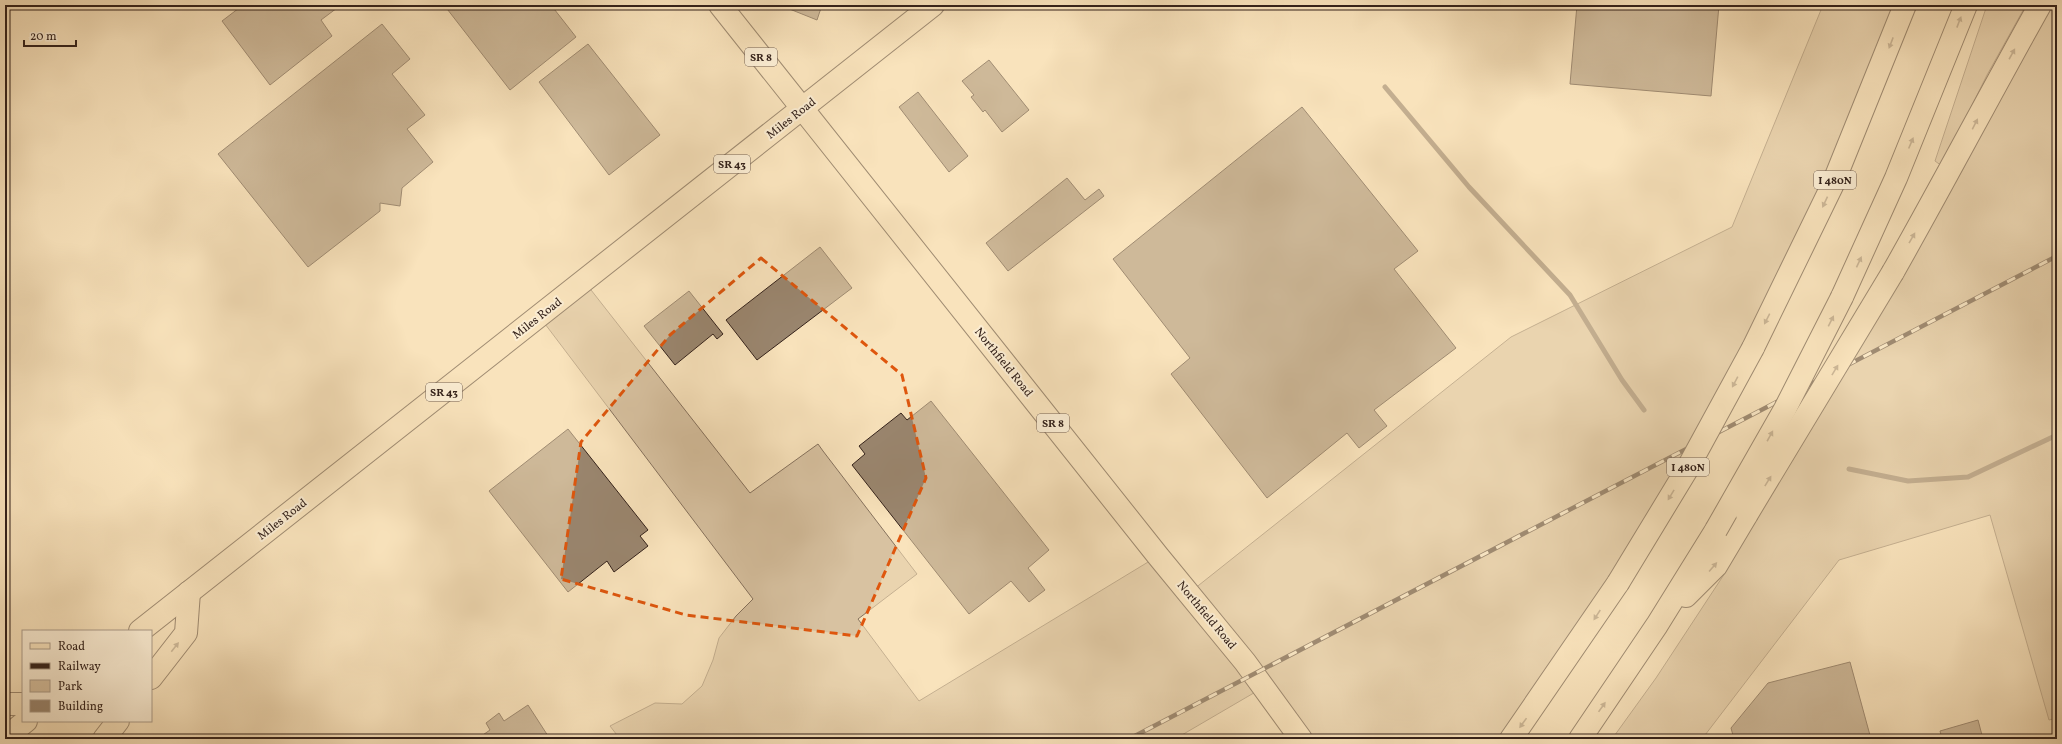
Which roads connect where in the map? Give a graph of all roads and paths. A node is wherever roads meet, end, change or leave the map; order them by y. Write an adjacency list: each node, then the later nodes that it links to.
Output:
1 (720, 5): 6 (main road, Northfield Road / SR 8)
2 (933, 5): 6 (main road, Miles Road)
3 (1966, 5): 8 (main road, one-way to 3, bridge)
4 (2040, 5): 8 (main road, one-way to 4, bridge)
5 (1905, 6): 18 (main road, I 480N, one-way to 18, bridge)
6 (802, 109): 7 (main road, Miles Road / SR 43); 17 (main road, Northfield Road / SR 8)
7 (189, 592): 9 (main road, Miles Road / SR 43); 10 (main road, one-way to 7)
8 (1657, 625): 19 (main road, one-way to 8)
9 (141, 630)
10 (152, 677)
11 (5, 704): 12 (main road)
12 (22, 704)
13 (25, 722): 15 (main road)
14 (117, 722): 16 (main road)
15 (5, 738)
16 (104, 739)
17 (1301, 739)
18 (1511, 739)
19 (1580, 739)

